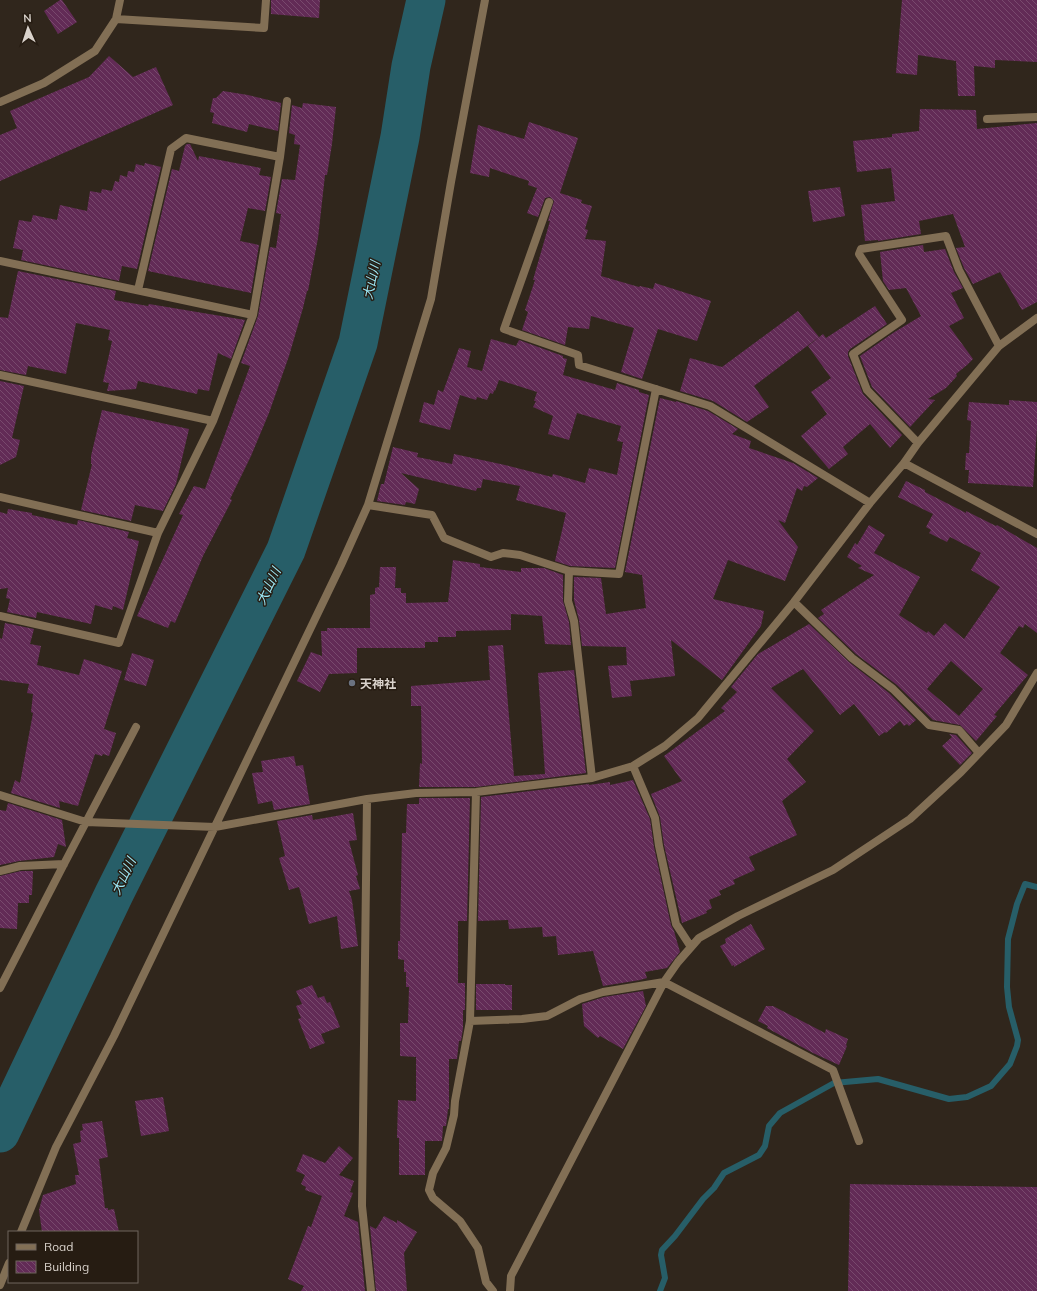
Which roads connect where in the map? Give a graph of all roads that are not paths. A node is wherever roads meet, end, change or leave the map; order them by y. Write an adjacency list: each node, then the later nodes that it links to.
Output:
1 (120, 0): 4 (street)
2 (266, 0): 4 (street)
3 (485, 0): 23 (street)
4 (116, 19): 5 (street)
5 (0, 102)
6 (287, 102): 9 (street)
7 (1037, 117): 8 (street)
8 (987, 119)
9 (280, 157): 12 (street); 13 (street)
10 (549, 202): 17 (street)
11 (0, 261): 12 (street)
12 (138, 290): 13 (street)
13 (252, 315): 18 (street)
14 (1037, 318): 15 (street)
15 (999, 346): 19 (street); 19 (street)
16 (0, 375): 18 (street)
17 (656, 389): 22 (street); 26 (street)
18 (213, 421): 24 (street)
19 (918, 442): 20 (street)
20 (904, 463): 22 (street); 25 (street)
21 (0, 497): 24 (street)
22 (870, 503): 27 (street)
23 (368, 505): 26 (street); 38 (street)
24 (158, 533): 28 (street)
25 (1037, 534)
26 (569, 571): 33 (street)
27 (794, 602): 31 (street); 32 (street)
28 (0, 616)
29 (1037, 673): 31 (street)
30 (136, 727): 37 (street)
31 (979, 753): 41 (street)
32 (633, 766): 33 (street); 41 (street)
33 (592, 778): 34 (street)
34 (476, 792): 36 (street); 44 (street)
35 (0, 795): 37 (street)
36 (367, 799): 38 (street); 49 (street)
37 (86, 822): 38 (street); 39 (street)
38 (214, 826): 46 (street)
39 (64, 864): 40 (street); 43 (street)
40 (0, 871)
41 (691, 947): 42 (street)
42 (664, 982): 44 (street); 45 (street); 51 (street)
43 (0, 988)
44 (470, 1021): 50 (street)
45 (859, 1141)
46 (22, 1231)
47 (8, 1265): 48 (street)
48 (0, 1285)
49 (371, 1291)
50 (493, 1291)
51 (510, 1291)

